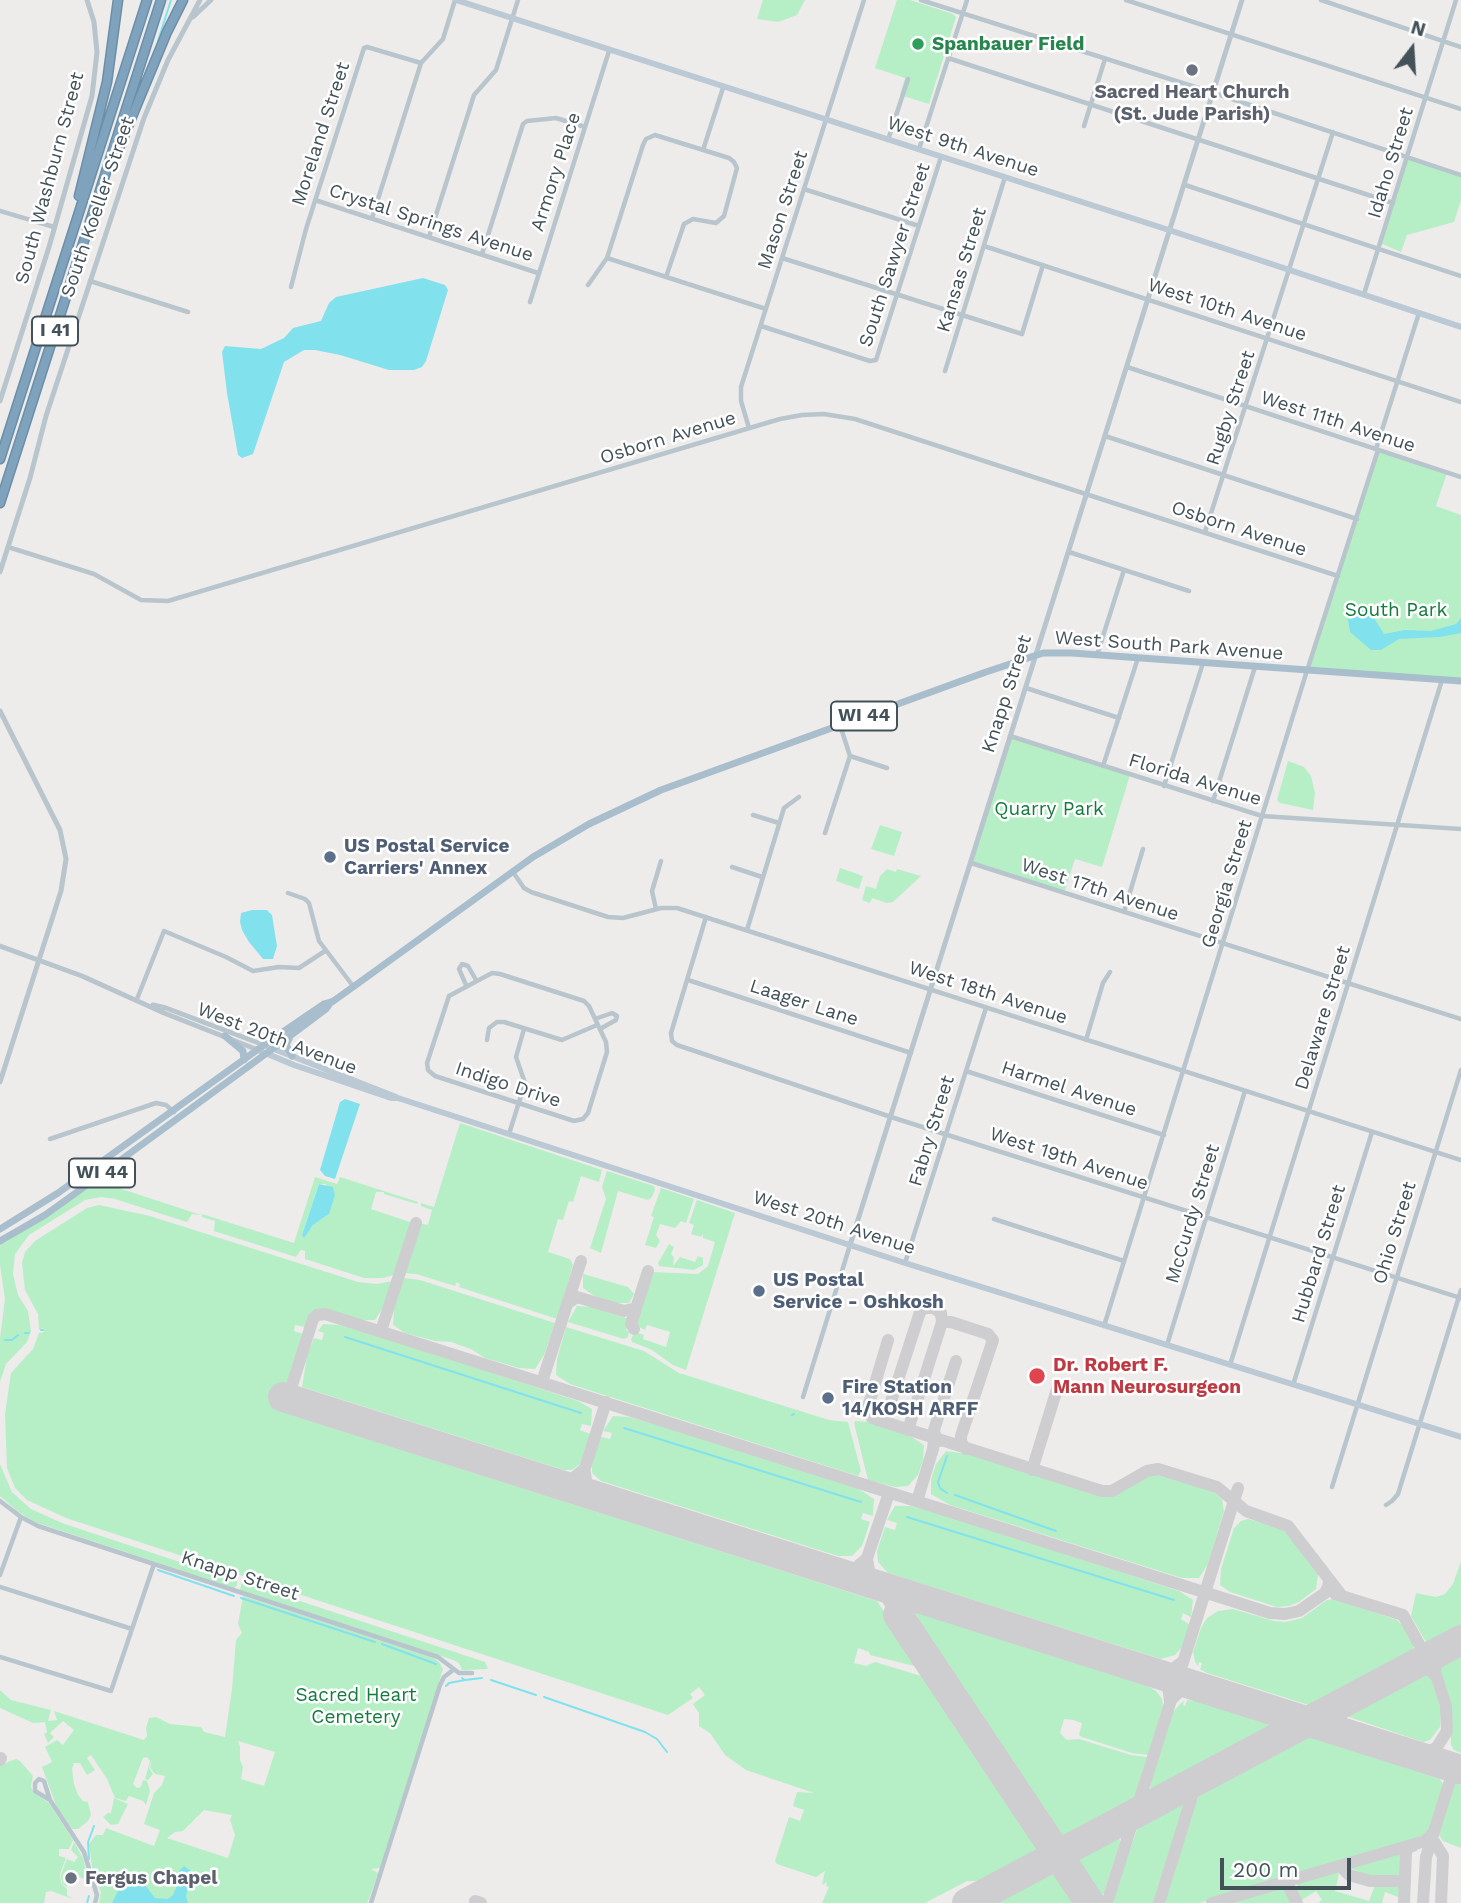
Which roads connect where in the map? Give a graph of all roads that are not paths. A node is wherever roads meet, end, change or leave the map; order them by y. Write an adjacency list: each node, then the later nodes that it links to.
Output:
1 (87, 0): 55 (street, South Washburn Street)
2 (118, 0): 57 (highway)
3 (147, 0): 57 (highway, I 41)
4 (161, 0): 43 (highway, I 41)
5 (183, 0): 43 (highway)
6 (200, 0): 18 (street, South Koeller Street)
7 (211, 0): 18 (street, South Koeller Street)
8 (455, 0): 19 (main road, West 9th Avenue); 26 (street)
9 (518, 0): 19 (street)
10 (864, 0): 33 (street, Mason Street)
11 (921, 0): 17 (street)
12 (967, 0): 17 (street, South Sawyer Street)
13 (1126, 0): 20 (street)
14 (1242, 0): 20 (street, Knapp Street)
15 (1321, 0): 21 (street)
16 (1456, 0): 21 (street, Idaho Street)
17 (962, 13): 24 (street, South Sawyer Street); 25 (street)
18 (191, 19): 69 (street, South Koeller Street)
19 (513, 19): 23 (main road, West 9th Avenue); 58 (street)
20 (1232, 34): 29 (street, Knapp Street); 30 (street)
21 (1443, 41): 22 (street); 30 (street, Idaho Street)
22 (1461, 47)
23 (609, 51): 28 (main road, West 9th Avenue); 35 (street, Armory Place)
24 (948, 58): 31 (street); 40 (street, South Sawyer Street)
25 (1105, 58): 29 (street); 31 (street)
26 (421, 63): 49 (street, Moreland Street); 52 (street)
27 (908, 79): 38 (street)
28 (723, 88): 33 (main road, West 9th Avenue); 39 (street)
29 (1214, 93): 36 (street); 37 (street, Knapp Street)
30 (1426, 97): 32 (street); 41 (street, Idaho Street)
31 (1091, 104): 34 (street); 37 (street)
32 (1461, 109)
33 (825, 120): 38 (main road, West 9th Avenue); 48 (street, Mason Street)
34 (1084, 126)
35 (585, 127): 61 (street); 66 (street, Armory Place)
36 (1334, 132): 41 (street); 46 (street, Rugby Street)
37 (1199, 139): 46 (street); 47 (street, Knapp Street)
38 (888, 140): 40 (main road, West 9th Avenue)
39 (704, 150): 62 (street); 68 (street)
40 (919, 150): 42 (main road, West 9th Avenue)
41 (1407, 156): 44 (street); 50 (street, Idaho Street)
42 (941, 157): 45 (main road, West 9th Avenue); 54 (street, South Sawyer Street)
43 (110, 160): 96 (highway, I 41)
44 (1461, 175)
45 (1005, 177): 56 (main road, West 9th Avenue); 59 (street, Kansas Street)
46 (1318, 178): 50 (street); 53 (street, Rugby Street)
47 (1185, 185): 53 (street); 56 (street, Knapp Street)
48 (804, 189): 54 (street); 63 (street, Mason Street)
49 (315, 200): 52 (street, Crystal Springs Avenue); 71 (street, Moreland Street)
50 (1392, 202): 60 (street, Idaho Street)
51 (0, 211): 55 (street)
52 (372, 218): 58 (street, Crystal Springs Avenue)
53 (1304, 224): 60 (street); 65 (street, Rugby Street)
54 (919, 226): 73 (street, South Sawyer Street)
55 (54, 228): 86 (street, South Washburn Street)
56 (1171, 231): 65 (main road, West 9th Avenue); 74 (street, Knapp Street)
57 (73, 232): 92 (highway, I 41)
58 (429, 237): 61 (street, Crystal Springs Avenue)
59 (984, 246): 64 (street, West 10th Avenue); 79 (street, Kansas Street)
60 (1379, 249): 67 (street); 72 (street, Idaho Street)
61 (482, 254): 66 (street, Crystal Springs Avenue)
62 (607, 258): 68 (street); 70 (street)
63 (782, 258): 73 (street); 76 (street, Mason Street)
64 (1043, 265): 74 (street, West 10th Avenue); 79 (street)
65 (1290, 270): 72 (main road, West 9th Avenue); 82 (street, Rugby Street)
66 (538, 273): 75 (street, Armory Place)
67 (1461, 276)
68 (666, 277): 76 (street)
69 (89, 281): 77 (street); 99 (street, South Koeller Street)
70 (588, 285)
71 (291, 287)
72 (1364, 294): 78 (main road, West 9th Avenue)
73 (898, 295): 79 (street); 80 (street, South Sawyer Street)
74 (1149, 299): 82 (street, West 10th Avenue); 83 (street, Knapp Street)
75 (530, 302)
76 (766, 309): 80 (street, Mason Street)
77 (188, 312)
78 (1419, 312): 81 (main road, West 9th Avenue); 85 (street, Georgia Street)
79 (963, 316): 84 (street, Kansas Street)
80 (761, 326): 89 (street, Mason Street)
81 (1461, 327)
82 (1268, 338): 85 (street, West 10th Avenue); 88 (street, Rugby Street)
83 (1127, 367): 88 (street, West 11th Avenue); 90 (street, Knapp Street)
84 (945, 371)
85 (1397, 380): 87 (street, West 10th Avenue); 91 (street, Georgia Street)
86 (0, 401)
87 (1461, 402)
88 (1246, 406): 91 (street, West 11th Avenue); 93 (street, Rugby Street)
89 (749, 428): 95 (street, Osborn Avenue); 99 (street, Osborn Avenue)
90 (1105, 436): 93 (street); 95 (street, Knapp Street)
91 (1377, 450): 94 (street, West 11th Avenue); 97 (street, Georgia Street)
92 (0, 459)
93 (1224, 475): 97 (street); 98 (street, Rugby Street)
94 (1461, 477)
95 (1087, 494): 98 (street, Osborn Avenue); 100 (street, Knapp Street)
96 (0, 503)
97 (1357, 519): 103 (street, Georgia Street)
98 (1205, 532): 103 (street, Osborn Avenue)
99 (8, 547): 102 (street, South Koeller Street)
100 (1069, 552): 101 (street); 105 (street, Knapp Street)
101 (1124, 570): 104 (street); 106 (street)
102 (0, 572)
103 (1338, 576): 110 (street, Georgia Street)
104 (1189, 591)
105 (1036, 654): 106 (main road, West South Park Avenue / WI 44); 113 (street, Knapp Street); 116 (main road, West South Park Avenue / WI 44)
106 (1097, 655): 107 (main road, West South Park Avenue / WI 44)
107 (1138, 658): 108 (main road, West South Park Avenue / WI 44); 115 (street)
108 (1203, 663): 109 (main road, West South Park Avenue / WI 44); 121 (street)
109 (1255, 667): 110 (main road, West South Park Avenue / WI 44); 123 (street)
110 (1307, 670): 111 (main road, West South Park Avenue / WI 44); 125 (street, Georgia Street)
111 (1442, 679): 112 (main road, West South Park Avenue / WI 44); 127 (street, Delaware Street)
112 (1461, 681)
113 (1026, 688): 115 (street); 117 (street, Knapp Street)
114 (0, 711): 144 (street)
115 (1119, 718): 119 (street)
116 (839, 724): 118 (street); 134 (main road, West South Park Avenue / WI 44)
117 (1010, 736): 119 (street, Florida Avenue); 132 (street, Knapp Street)
118 (850, 757): 120 (street); 129 (street)
119 (1103, 766): 121 (street, Florida Avenue)
120 (887, 768)
121 (1164, 786): 123 (street, Florida Avenue)
122 (799, 797): 126 (street)
123 (1213, 801): 125 (street, Florida Avenue)
124 (753, 815): 126 (street)
125 (1262, 816): 127 (street, Florida Avenue); 141 (street, Georgia Street)
126 (779, 823): 135 (street)
127 (1398, 825): 128 (street, Florida Avenue); 148 (street, Delaware Street)
128 (1461, 829)
129 (825, 833)
130 (1143, 849): 138 (street)
131 (661, 862): 137 (street)
132 (971, 863): 138 (street, West 17th Avenue); 151 (street, Knapp Street)
133 (732, 867): 135 (street)
134 (513, 872): 137 (street, West 18th Avenue); 150 (main road, West South Park Avenue / WI 44)
135 (762, 877): 140 (street)
136 (288, 893): 143 (street)
137 (656, 909): 139 (street, West 18th Avenue)
138 (1124, 912): 141 (street, West 17th Avenue)
139 (706, 917): 140 (street, West 18th Avenue); 147 (street)
140 (747, 930): 151 (street, West 18th Avenue)
141 (1223, 943): 148 (street, West 17th Avenue); 169 (street, Georgia Street)
142 (0, 946): 144 (street, West 20th Avenue)
143 (325, 951): 150 (street); 152 (street)
144 (38, 959): 152 (street, West 20th Avenue); 170 (street)
145 (1110, 972): 162 (street)
146 (476, 980): 149 (street, Indigo Drive); 149 (street, Indigo Drive); 157 (street, Indigo Drive)
147 (688, 980): 164 (street, Laager Lane); 177 (street, West 19th Avenue)
148 (1349, 984): 156 (street, West 17th Avenue); 175 (street, Delaware Street)
149 (466, 985): 174 (street, Indigo Drive)
150 (353, 987): 153 (main road, West South Park Avenue / WI 44)
151 (930, 990): 155 (street, West 18th Avenue); 164 (street, Knapp Street)
152 (136, 999): 154 (street, West 20th Avenue)
153 (332, 1002): 160 (main road, West South Park Avenue / WI 44); 163 (main road, West South Park Avenue / WI 44)
154 (147, 1004): 159 (street, West 20th Avenue); 163 (street, West 20th Avenue)
155 (986, 1008): 162 (street, West 18th Avenue); 168 (street, Fabry Street)
156 (1461, 1019)
157 (598, 1024): 158 (street); 174 (street, Indigo Drive)
158 (524, 1029): 161 (street); 174 (street)
159 (225, 1036): 163 (street, West 20th Avenue); 166 (main road)
160 (290, 1036): 163 (main road, West South Park Avenue / WI 44); 165 (main road)
161 (487, 1040)
162 (1086, 1040): 169 (street, West 18th Avenue)
163 (265, 1049): 165 (main road, West 20th Avenue); 166 (main road, West South Park Avenue / WI 44); 172 (main road, West South Park Avenue / WI 44); 173 (main road, West 20th Avenue)
164 (911, 1053): 177 (street, Knapp Street)
165 (292, 1056): 173 (main road, West 20th Avenue)
166 (244, 1060): 172 (main road, West South Park Avenue / WI 44)
167 (1461, 1070): 183 (street, Ohio Street)
168 (966, 1071): 180 (street, Fabry Street); 181 (street, Harmel Avenue)
169 (1183, 1071): 171 (street, West 18th Avenue); 181 (street, Georgia Street)
170 (0, 1082)
171 (1245, 1091): 175 (street, West 18th Avenue); 186 (street, McCurdy Street)
172 (199, 1097): 176 (main road, WI 44)
173 (398, 1098): 179 (main road, West 20th Avenue)
174 (519, 1103): 179 (street)
175 (1310, 1111): 178 (street, West 18th Avenue); 189 (street, Delaware Street)
176 (176, 1114): 182 (street); 188 (main road, WI 44); 190 (main road, WI 44)
177 (891, 1117): 180 (street, West 19th Avenue); 191 (street, Knapp Street)
178 (1372, 1132): 183 (street, West 18th Avenue); 192 (street, Hubbard Street)
179 (509, 1134): 191 (main road, West 20th Avenue)
180 (946, 1134): 185 (street, West 19th Avenue); 194 (street, Fabry Street)
181 (1164, 1135): 185 (street, Georgia Street)
182 (50, 1139)
183 (1435, 1152): 184 (street, West 18th Avenue); 195 (street, Ohio Street)
184 (1461, 1160)
185 (1144, 1198): 186 (street, West 19th Avenue); 193 (street, Georgia Street)
186 (1206, 1217): 189 (street, West 19th Avenue); 199 (street, McCurdy Street)
187 (994, 1219): 193 (street)
188 (0, 1229)
189 (1269, 1238): 192 (street, West 19th Avenue); 200 (street, Delaware Street)
190 (0, 1241)
191 (850, 1245): 194 (main road, West 20th Avenue); 202 (street, Knapp Street)
192 (1333, 1258): 195 (street, West 19th Avenue); 201 (street, Hubbard Street)
193 (1124, 1261): 198 (street, Georgia Street)
194 (905, 1263): 198 (main road, West 20th Avenue)
195 (1396, 1278): 197 (street, West 19th Avenue); 203 (street, Ohio Street)
196 (1461, 1290): 197 (street)
197 (1460, 1298): 204 (street)
198 (1104, 1326): 199 (main road, West 20th Avenue)
199 (1167, 1346): 200 (main road, West 20th Avenue)
200 (1230, 1365): 201 (main road, West 20th Avenue)
201 (1293, 1385): 203 (main road, West 20th Avenue)
202 (803, 1397)
203 (1356, 1405): 204 (main road, West 20th Avenue); 206 (street, Ohio Street)
204 (1419, 1424): 205 (main road, West 20th Avenue); 208 (street)
205 (1461, 1437)
206 (1332, 1487)
207 (0, 1503): 209 (street, Knapp Street)
208 (1385, 1504)
209 (21, 1517): 210 (street, Knapp Street); 211 (street)
210 (154, 1564): 213 (street); 215 (street, Knapp Street)
211 (0, 1575)
212 (0, 1587): 213 (street)
213 (133, 1630): 214 (street)
214 (0, 1657)
215 (453, 1670): 216 (street, Knapp Street); 219 (street)
216 (471, 1673)
217 (50, 1800): 217 (street); 218 (street)
218 (95, 1903)
219 (371, 1903)

